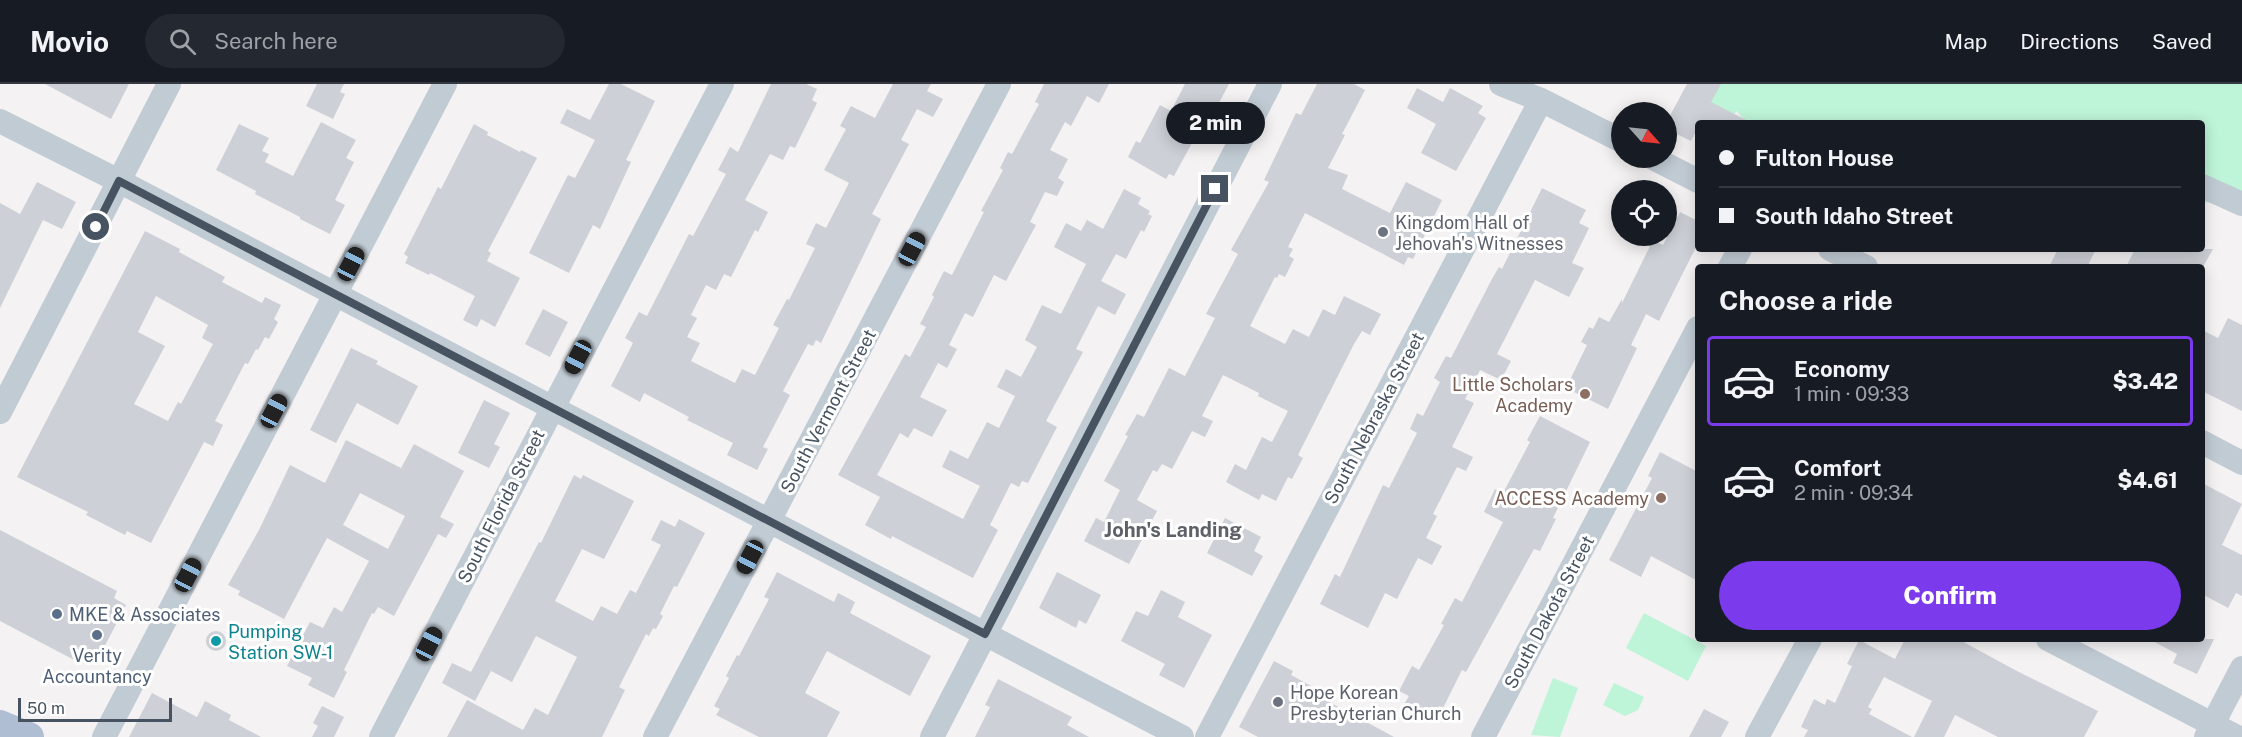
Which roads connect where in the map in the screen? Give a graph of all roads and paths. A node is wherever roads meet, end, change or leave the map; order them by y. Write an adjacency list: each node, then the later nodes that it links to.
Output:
1 (170, 84): 12 (street)
2 (445, 84): 17 (street)
3 (722, 84): 19 (street, South Florida Street)
4 (999, 84): 23 (street, South Vermont Street)
5 (1270, 84): 24 (street)
6 (1501, 84): 7 (street)
7 (1539, 92): 9 (street); 36 (street, South Nebraska Street)
8 (0, 121): 12 (street)
9 (1611, 135)
10 (1673, 168): 11 (street)
11 (1695, 179)
12 (119, 181): 17 (street); 20 (street)
13 (2205, 187): 14 (street)
14 (2242, 204)
15 (1836, 252): 16 (street)
16 (1860, 264)
17 (335, 294): 19 (street); 31 (street)
18 (1695, 334): 37 (street, South Dakota Street)
19 (551, 408): 23 (street); 32 (street, South Florida Street)
20 (0, 412)
21 (2205, 444): 22 (street)
22 (2242, 463)
23 (770, 521): 24 (street); 33 (street, South Vermont Street)
24 (985, 634): 34 (street); 35 (street)
25 (1807, 642): 38 (street)
26 (2053, 642): 29 (street)
27 (2242, 668): 29 (street)
28 (0, 725): 30 (main road)
29 (2209, 731): 39 (street)
30 (29, 737)
31 (104, 737)
32 (381, 737)
33 (656, 737)
34 (932, 737)
35 (1182, 737)
36 (1207, 737)
37 (1483, 737)
38 (1757, 737)
39 (2237, 737)

